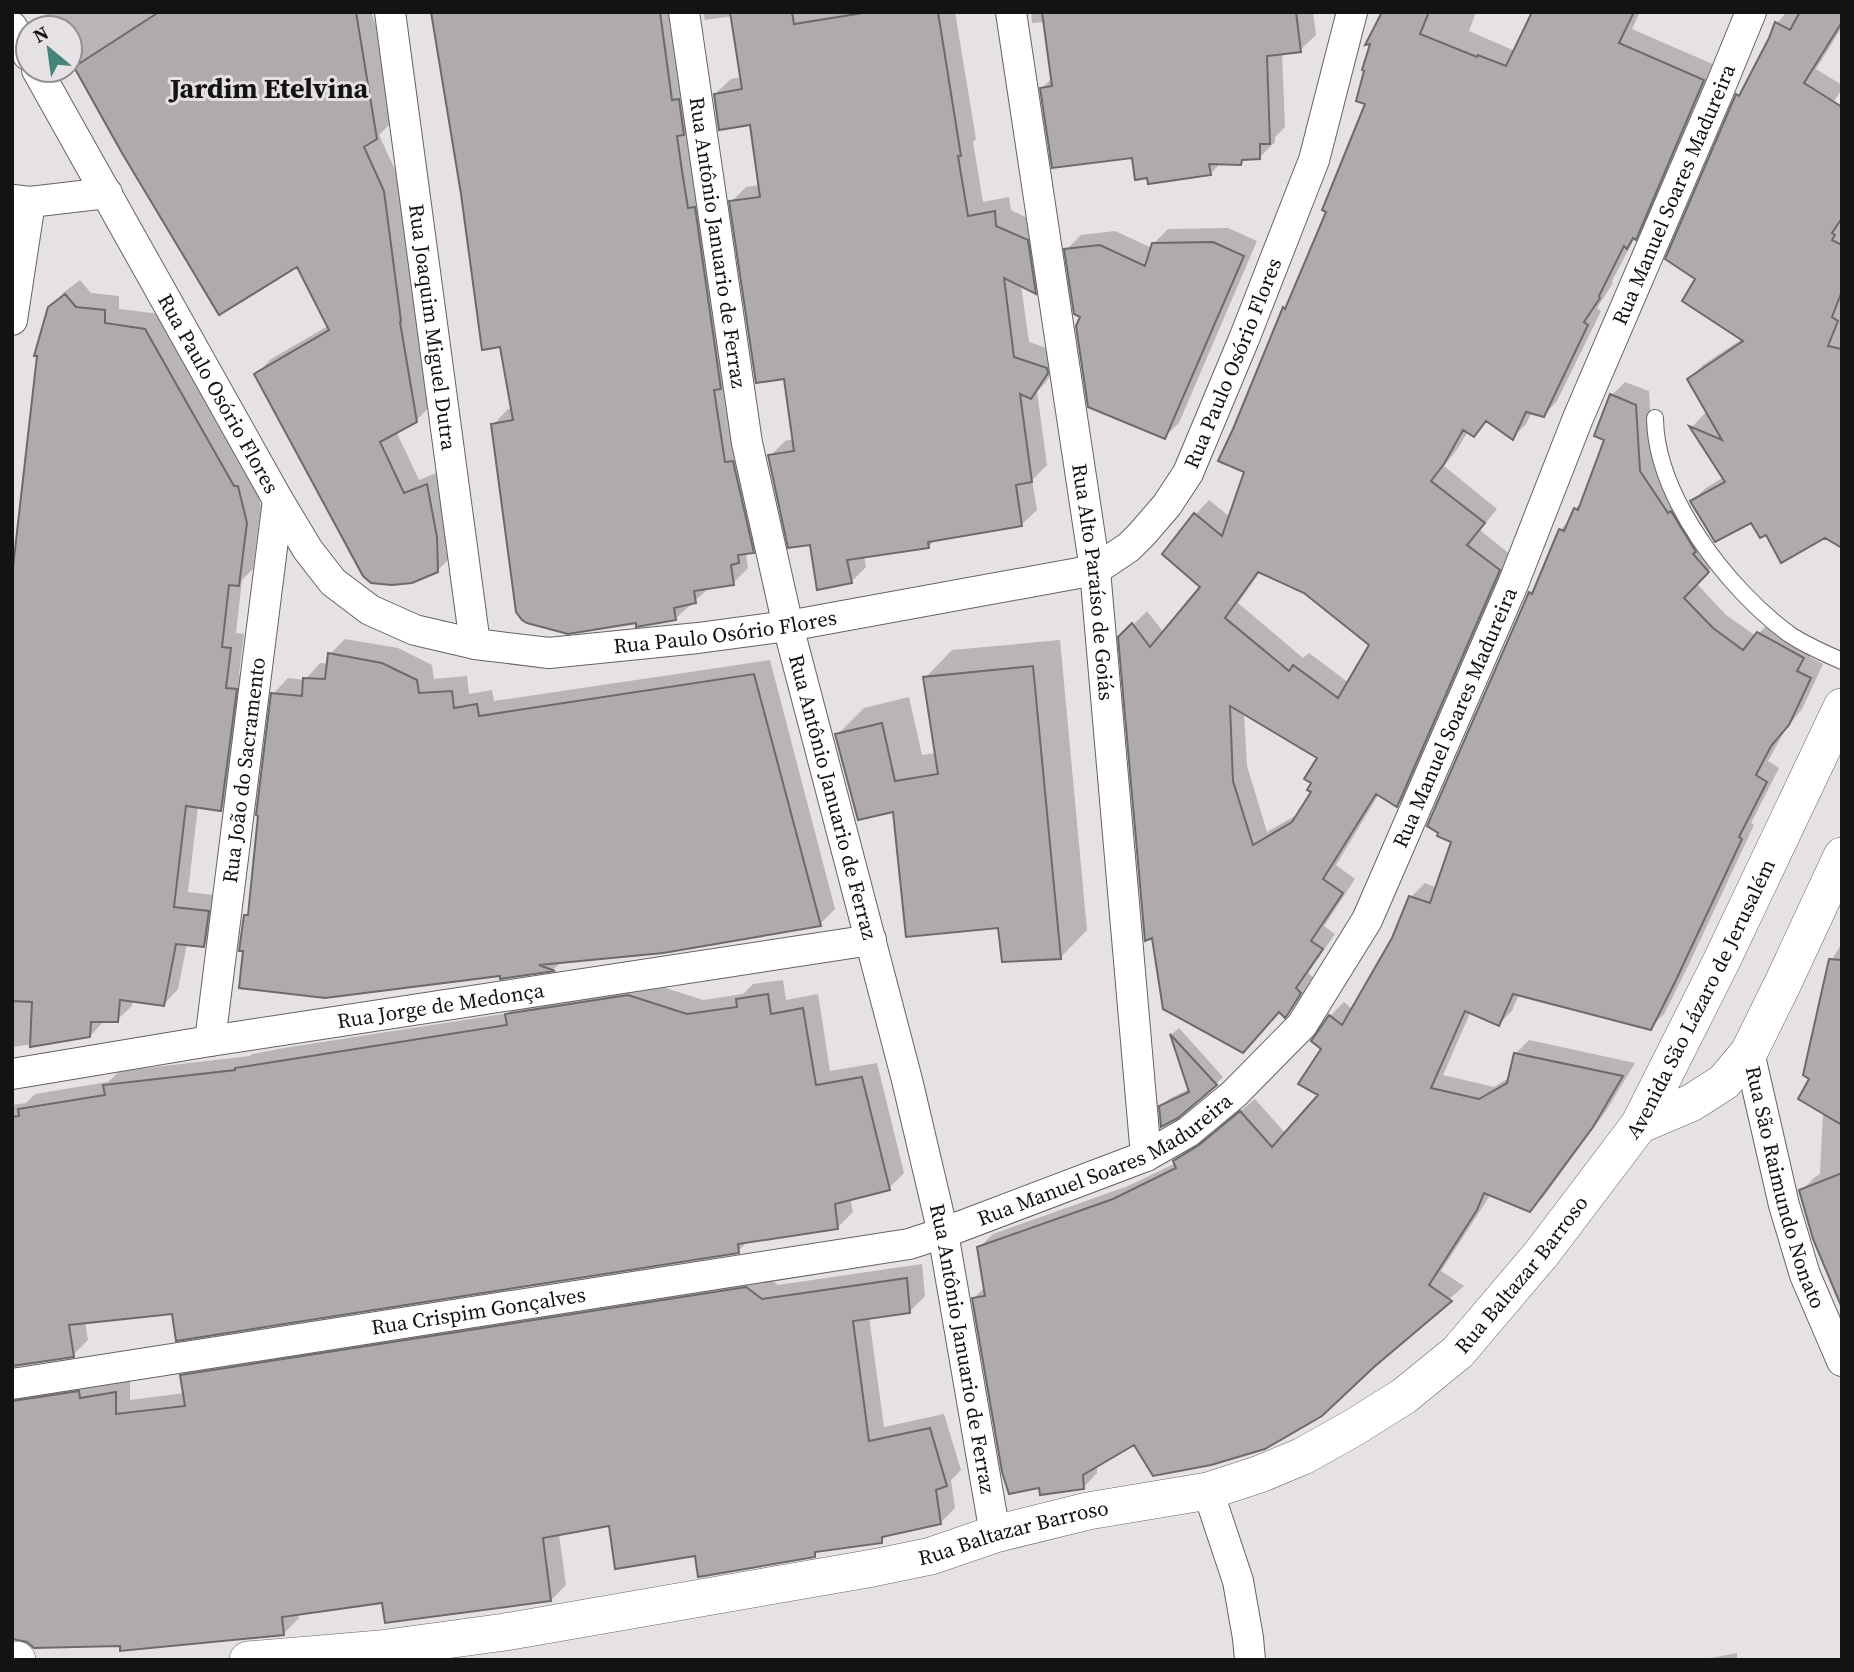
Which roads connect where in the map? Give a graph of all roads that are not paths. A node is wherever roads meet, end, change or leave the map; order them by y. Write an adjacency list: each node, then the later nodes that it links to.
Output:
1 (390, 12): 14 (street, Rua Joaquim Miguel Dutra)
2 (684, 12): 13 (street, Rua Antônio Januario de Ferraz)
3 (1010, 12): 12 (street, Rua Alto Paraíso de Goiás)
4 (1352, 12): 12 (street, Rua Paulo Osório Flores)
5 (1751, 12): 24 (street, Rua Manuel Soares Madureira)
6 (45, 84): 7 (street, Rua Paulo Osório Flores)
7 (107, 193): 8 (street); 11 (street, Rua Paulo Osório Flores)
8 (21, 201): 9 (street)
9 (12, 320)
10 (1655, 418): 15 (lane)
11 (278, 500): 14 (street, Rua Paulo Osório Flores); 20 (street, Rua João do Sacramento)
12 (1095, 570): 13 (street, Rua Paulo Osório Flores); 24 (street, Rua Alto Paraíso de Goiás)
13 (788, 626): 14 (street, Rua Paulo Osório Flores); 19 (street, Rua Antônio Januario de Ferraz)
14 (475, 644)
15 (1842, 661)
16 (1842, 708): 23 (street, Avenida São Lázaro de Jerusalém)
17 (1842, 856): 18 (street, Avenida São Lázaro de Jerusalém)
18 (1834, 887): 21 (street, Avenida São Lázaro de Jerusalém)
19 (871, 940): 20 (street, Rua Jorge de Medonça); 25 (street, Rua Antônio Januario de Ferraz)
20 (210, 1041): 22 (street, Rua Jorge de Medonça)
21 (1749, 1052): 23 (street, Avenida São Lázaro de Jerusalém); 26 (street, Rua São Raimundo Nonato)
22 (12, 1074)
23 (1639, 1125): 28 (street, Rua Baltazar Barroso)
24 (1146, 1156): 25 (street, Rua Manuel Soares Madureira)
25 (943, 1233): 27 (street, Rua Crispim Gonçalves); 29 (street, Rua Antônio Januario de Ferraz)
26 (1842, 1361)
27 (12, 1384)
28 (1208, 1491): 29 (street, Rua Baltazar Barroso); 31 (street)
29 (995, 1535): 30 (street, Rua Baltazar Barroso)
30 (247, 1660)
31 (1250, 1660)

